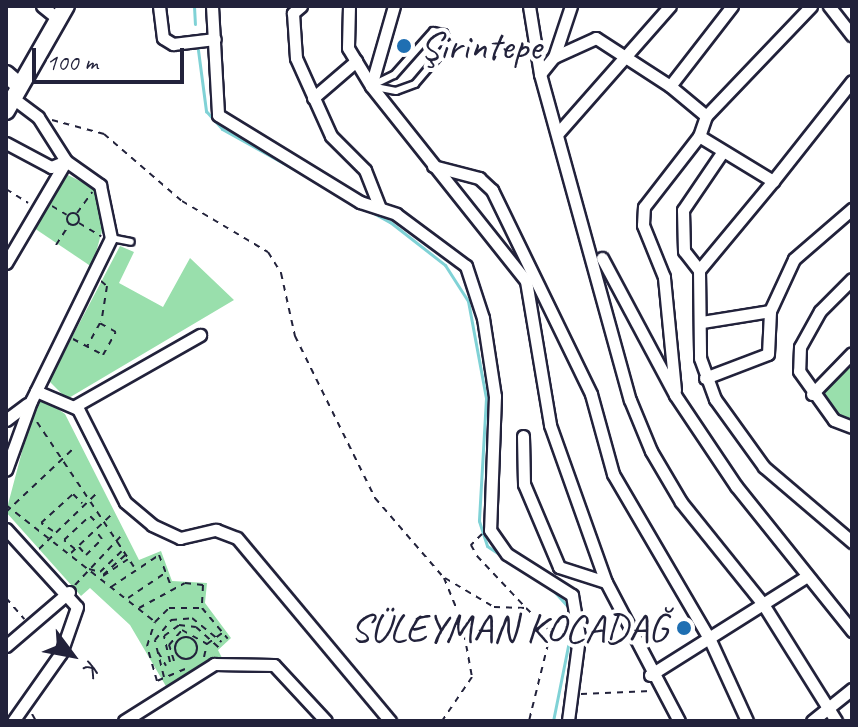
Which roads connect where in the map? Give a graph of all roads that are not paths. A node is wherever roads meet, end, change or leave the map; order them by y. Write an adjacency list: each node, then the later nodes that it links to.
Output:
1 (42, 6): 13 (street)
2 (159, 6): 16 (street)
3 (212, 6): 16 (street)
4 (301, 6): 26 (street)
5 (349, 6): 19 (street)
6 (394, 6): 23 (street)
7 (529, 6): 21 (street)
8 (571, 6): 18 (street)
9 (670, 6): 17 (street)
10 (732, 6): 24 (street)
11 (811, 6): 27 (street)
12 (829, 6): 14 (street)
13 (63, 13): 25 (street)
14 (847, 16): 15 (street)
15 (852, 35)
16 (215, 39): 35 (street)
17 (626, 54): 18 (street); 24 (street); 28 (street)
18 (554, 57): 21 (street)
19 (356, 61): 23 (street); 26 (street)
20 (6, 74): 25 (street)
21 (540, 74): 28 (street)
22 (852, 81): 34 (street)
23 (371, 86): 23 (lane); 33 (street)
24 (670, 86): 27 (street)
25 (13, 98): 32 (street)
26 (313, 98): 35 (street)
27 (706, 116): 29 (street)
28 (558, 133): 37 (street)
29 (699, 136): 31 (street); 49 (street)
30 (6, 143): 32 (street)
31 (721, 154): 34 (street); 41 (street)
32 (66, 161): 38 (street); 40 (street)
33 (433, 166): 60 (street); 64 (street)
34 (773, 181): 41 (street)
35 (380, 208): 73 (street)
36 (852, 209): 43 (street)
37 (585, 217): 49 (street); 62 (street)
38 (110, 240): 39 (lane); 50 (street)
39 (131, 242)
40 (6, 263)
41 (699, 270): 44 (street)
42 (852, 279): 48 (street)
43 (770, 311): 44 (street); 47 (street)
44 (702, 322): 47 (street)
45 (200, 335): 51 (street)
46 (852, 353): 48 (street)
47 (705, 378): 58 (street)
48 (812, 394): 53 (street)
49 (675, 395): 59 (street)
50 (31, 400): 51 (street); 52 (street); 55 (street)
51 (75, 406): 72 (street)
52 (6, 420)
53 (852, 427)
54 (523, 436): 60 (street)
55 (9, 452): 56 (street)
56 (6, 470)
57 (6, 529): 61 (street)
58 (852, 542)
59 (807, 576): 62 (street); 63 (street)
60 (606, 582): 66 (street)
61 (69, 592): 65 (street); 69 (street)
62 (763, 604): 64 (street); 68 (street)
63 (852, 631)
64 (710, 640): 66 (street); 75 (street)
65 (6, 646)
66 (650, 675): 74 (street)
67 (852, 689): 68 (street)
68 (828, 710): 76 (street); 77 (street)
69 (13, 721)
70 (124, 721): 71 (street)
71 (326, 721)
72 (390, 721)
73 (568, 721)
74 (679, 721)
75 (747, 721)
76 (812, 721)
77 (836, 721)

